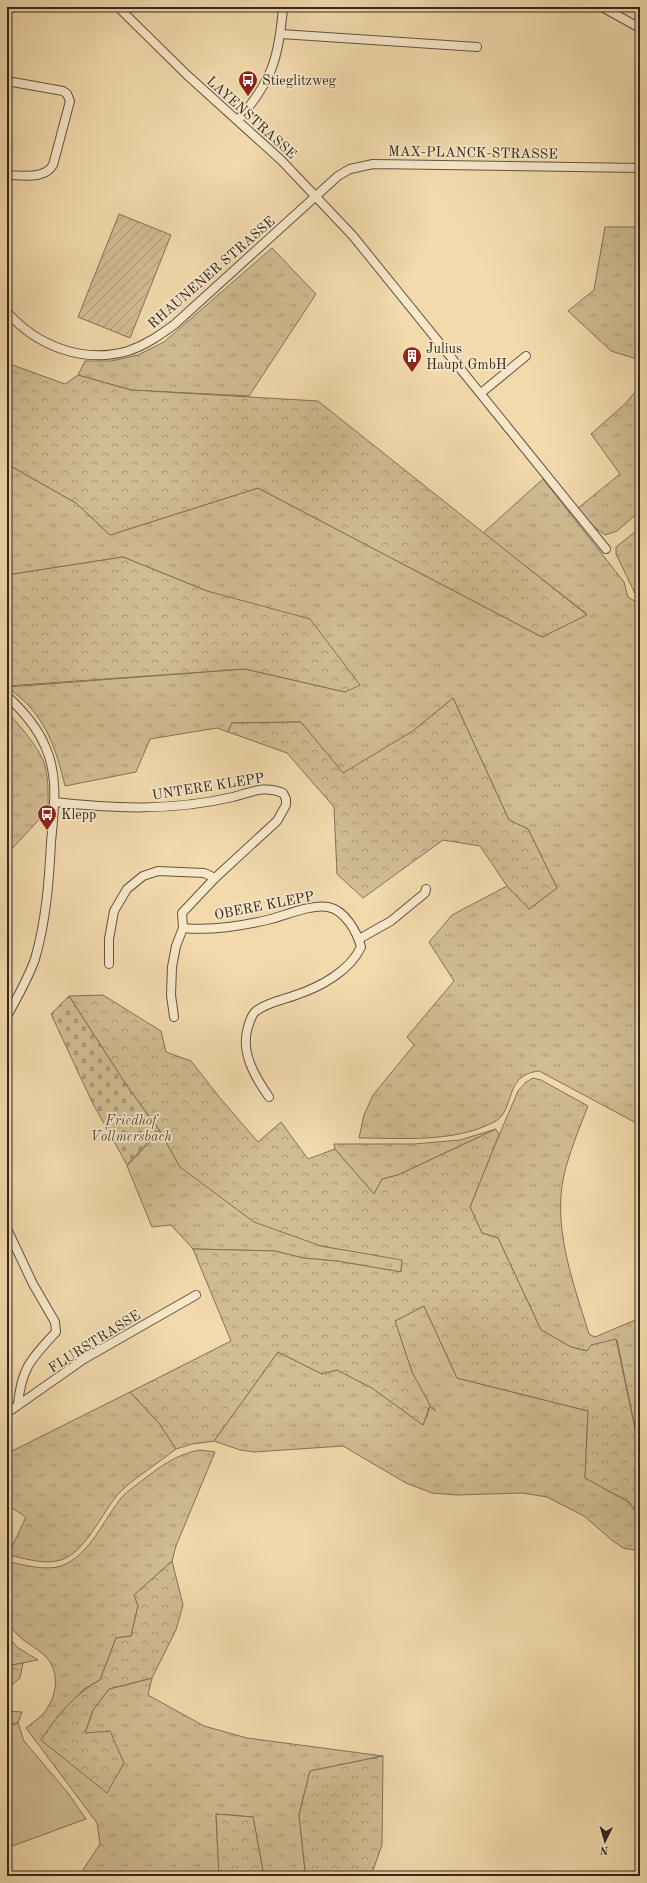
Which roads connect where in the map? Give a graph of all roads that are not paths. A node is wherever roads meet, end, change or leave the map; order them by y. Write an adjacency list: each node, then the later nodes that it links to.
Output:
1 (118, 7): 8 (street, LAYENSTRASSE)
2 (283, 7): 5 (street)
3 (602, 7): 4 (street)
4 (640, 28)
5 (281, 34): 6 (street); 8 (street)
6 (477, 47)
7 (7, 81): 10 (street)
8 (238, 120): 11 (street, LAYENSTRASSE)
9 (640, 168): 11 (street, MAX-PLANCK-STRASSE)
10 (7, 175)
11 (317, 196): 12 (street, RHAUNENER STRASSE); 14 (street, LAYENSTRASSE)
12 (7, 312)
13 (526, 356): 14 (street)
14 (481, 393): 15 (street, LAYENSTRASSE)
15 (606, 549)
16 (7, 696): 17 (street)
17 (54, 802): 18 (street, UNTERE KLEPP); 23 (street)
18 (216, 878): 20 (street, UNTERE KLEPP); 22 (street)
19 (426, 889): 21 (street)
20 (183, 928): 21 (street, OBERE KLEPP); 24 (street, UNTERE KLEPP)
21 (359, 939): 25 (street)
22 (109, 964)
23 (7, 1016)
24 (174, 1017)
25 (269, 1097)
26 (7, 1231): 28 (street)
27 (196, 1295): 28 (street, FLURSTRASSE)
28 (18, 1406): 29 (street, FLURSTRASSE)
29 (7, 1413)

